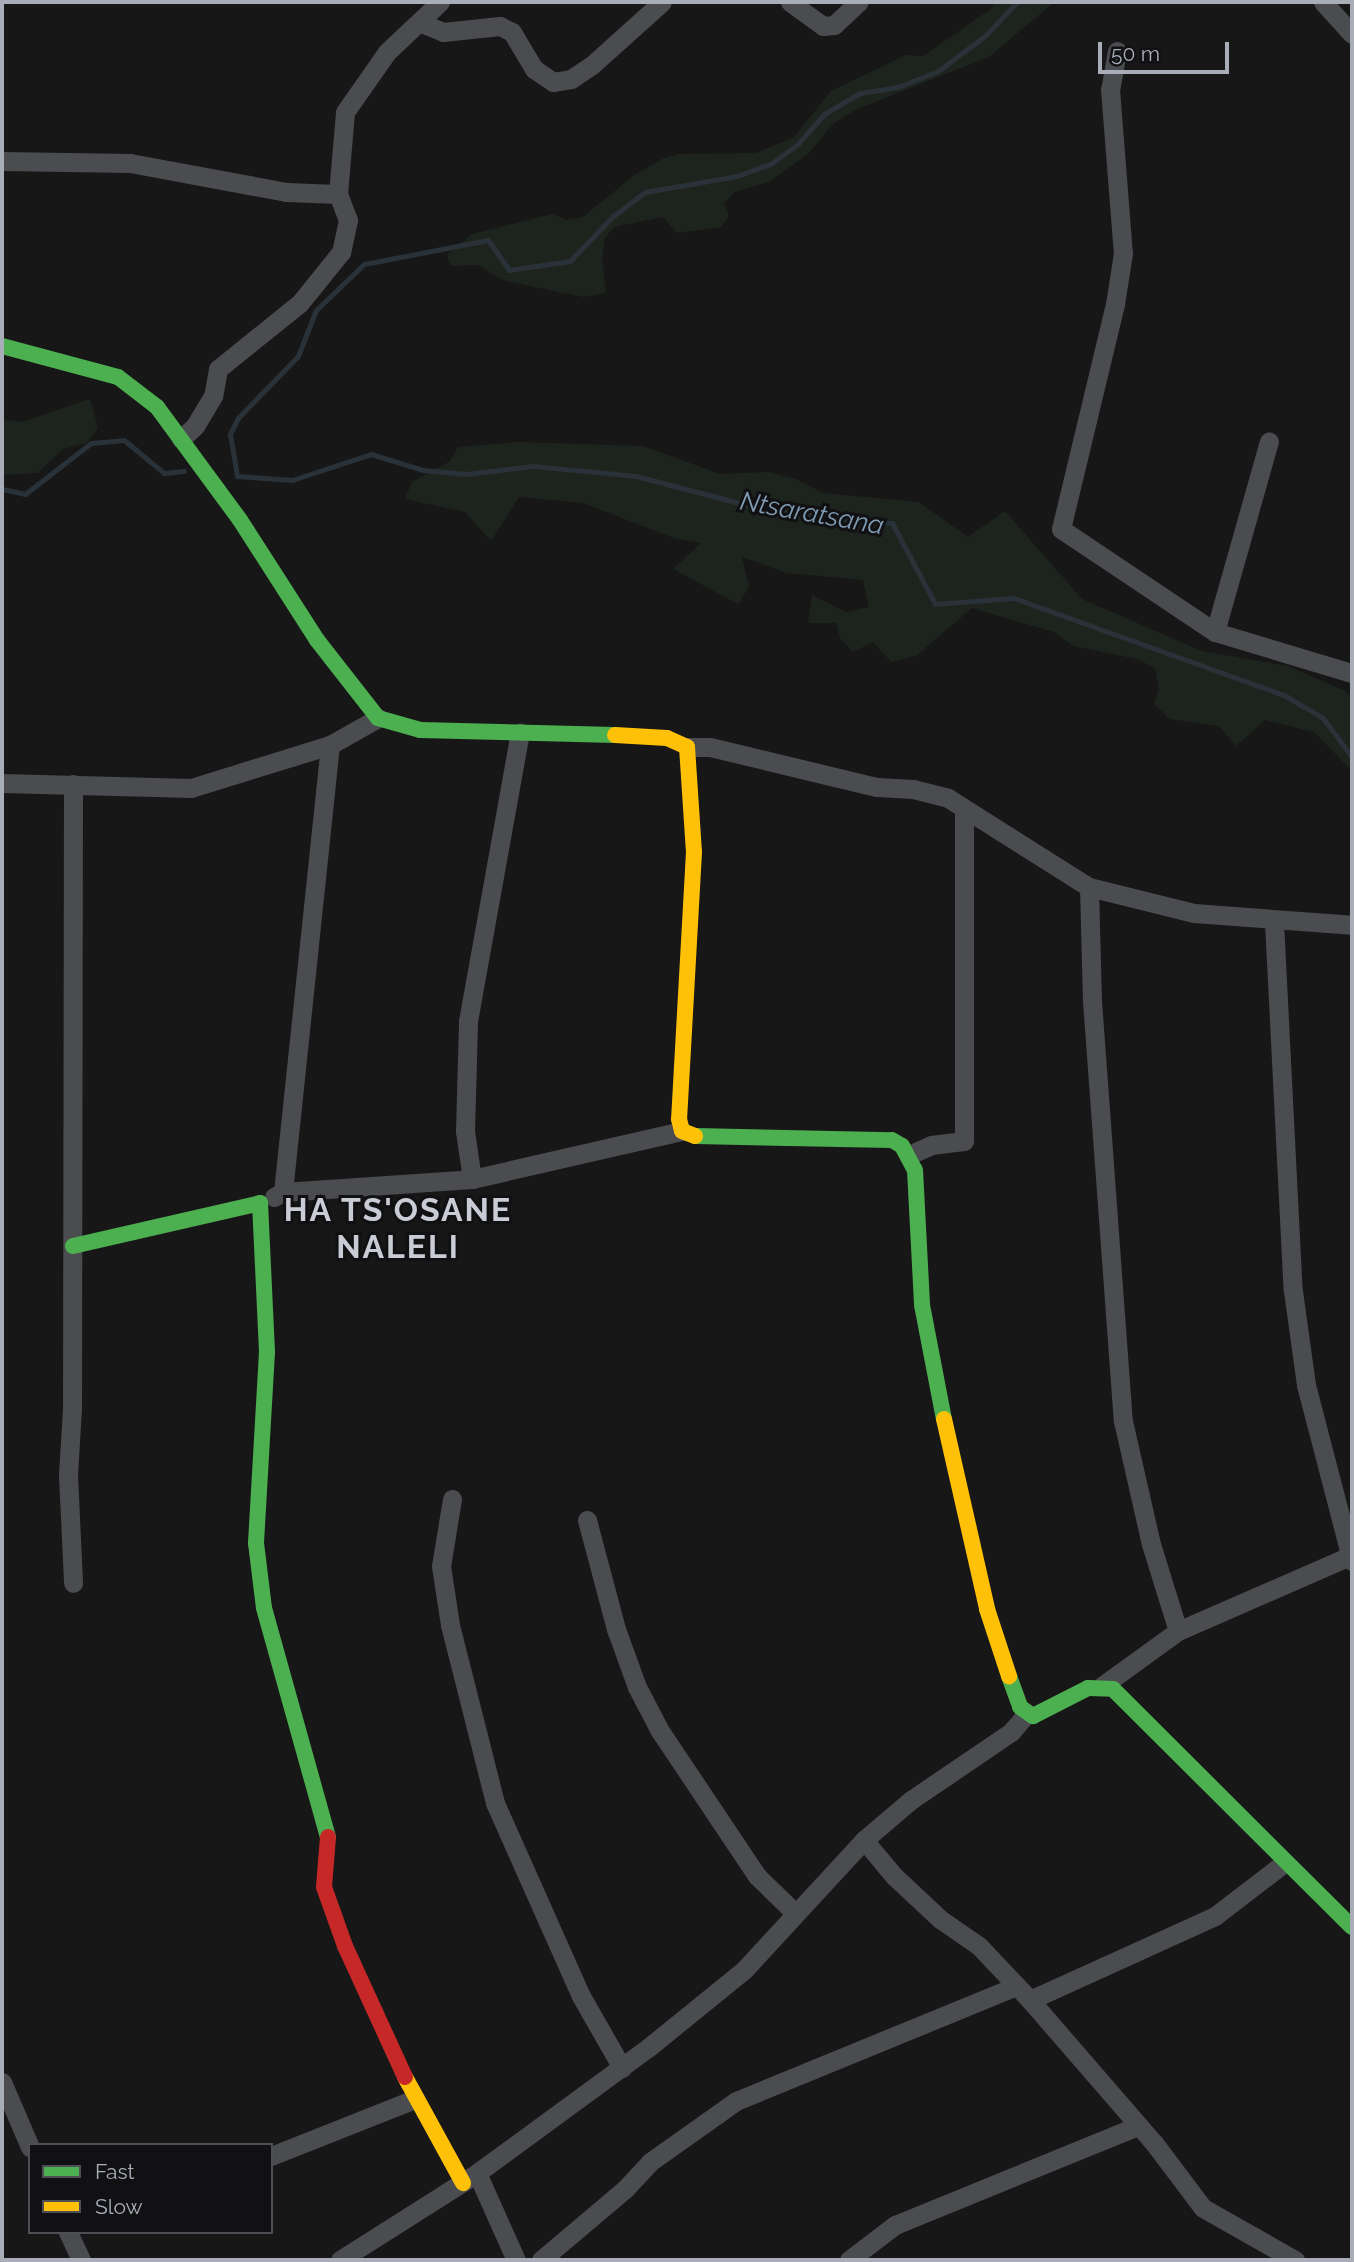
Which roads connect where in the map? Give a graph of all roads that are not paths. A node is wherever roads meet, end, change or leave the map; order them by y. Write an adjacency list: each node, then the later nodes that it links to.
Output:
1 (440, 2): 6 (street)
2 (662, 2): 6 (street)
3 (790, 2): 4 (street)
4 (859, 2)
5 (1323, 2): 7 (street)
6 (421, 23): 10 (street)
7 (1352, 34)
8 (1117, 51): 14 (street)
9 (2, 161): 10 (street)
10 (338, 194): 12 (street)
11 (2, 346): 12 (street)
12 (181, 439): 16 (street)
13 (1269, 441): 14 (street)
14 (1215, 632): 15 (street)
15 (1352, 673)
16 (378, 718): 17 (street); 18 (street)
17 (520, 733): 19 (street); 28 (street)
18 (330, 745): 21 (street); 29 (street)
19 (687, 747): 22 (street); 26 (street)
20 (2, 783): 21 (street)
21 (73, 784): 31 (street)
22 (964, 811): 23 (street); 27 (street)
23 (1089, 887): 24 (street); 36 (street)
24 (1274, 922): 25 (street); 34 (street)
25 (1352, 925)
26 (682, 1131): 27 (street); 28 (street)
27 (909, 1155): 38 (street)
28 (472, 1179): 29 (street)
29 (283, 1192): 30 (street)
30 (260, 1203): 31 (street); 46 (street)
31 (73, 1246): 35 (street)
32 (452, 1499): 44 (street)
33 (587, 1520): 41 (street)
34 (1351, 1557): 36 (street)
35 (73, 1583)
36 (1178, 1631): 37 (street)
37 (1102, 1686): 38 (street); 40 (street)
38 (1026, 1715): 39 (street)
39 (864, 1840): 41 (street); 43 (street)
40 (1284, 1863): 42 (street); 43 (street)
41 (794, 1913): 44 (street)
42 (1352, 1927)
43 (1023, 1993): 47 (street); 55 (street)
44 (622, 2068): 50 (street)
45 (2, 2082): 48 (street)
46 (415, 2099): 49 (street); 50 (street)
47 (1137, 2126): 56 (street); 57 (street)
48 (28, 2143)
49 (273, 2154)
50 (470, 2178): 53 (street); 54 (street)
51 (69, 2234): 52 (street)
52 (81, 2260)
53 (340, 2260)
54 (516, 2260)
55 (541, 2260)
56 (849, 2260)
57 (1296, 2260)

